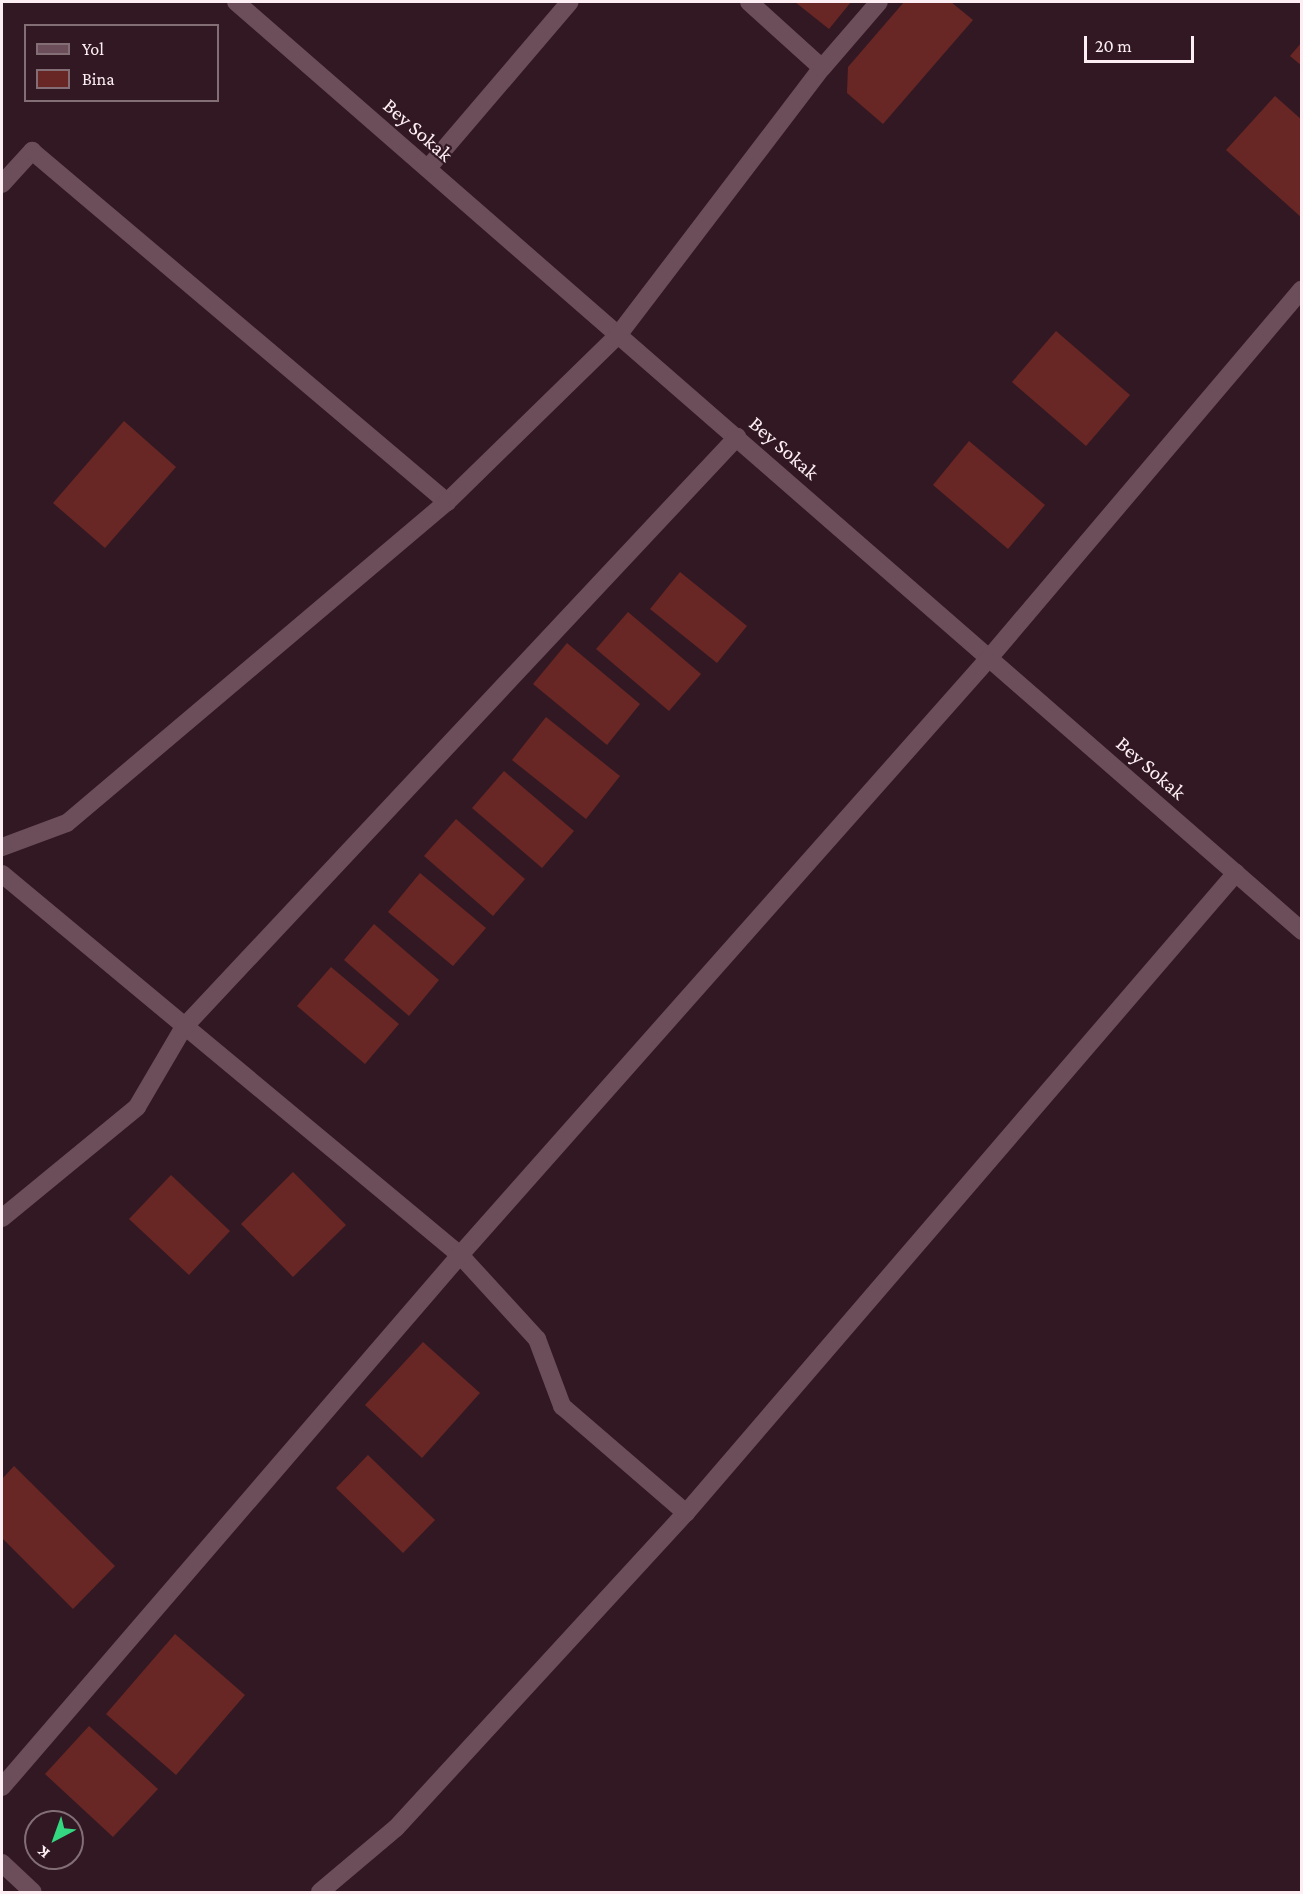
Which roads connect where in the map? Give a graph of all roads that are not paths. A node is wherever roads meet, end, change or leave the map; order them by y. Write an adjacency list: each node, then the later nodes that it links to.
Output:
1 (236, 2): 6 (street, Bey Sokak)
2 (570, 2): 6 (street)
3 (749, 2): 5 (street)
4 (879, 2): 5 (street)
5 (822, 68): 9 (street)
6 (428, 168): 9 (street, Bey Sokak)
7 (2, 184): 11 (street)
8 (1302, 289): 12 (street)
9 (619, 334): 10 (street, Bey Sokak); 11 (street)
10 (737, 437): 12 (street, Bey Sokak); 17 (street)
11 (447, 502): 13 (street)
12 (990, 657): 14 (street, Bey Sokak); 19 (street)
13 (2, 847)
14 (1236, 873): 16 (street, Bey Sokak); 20 (street)
15 (2, 874): 17 (street)
16 (1302, 931)
17 (184, 1027): 18 (street); 19 (street)
18 (2, 1218)
19 (460, 1255): 20 (street); 21 (street)
20 (686, 1514): 24 (street)
21 (2, 1787)
22 (2, 1863): 23 (street)
23 (33, 1893)
24 (320, 1893)

